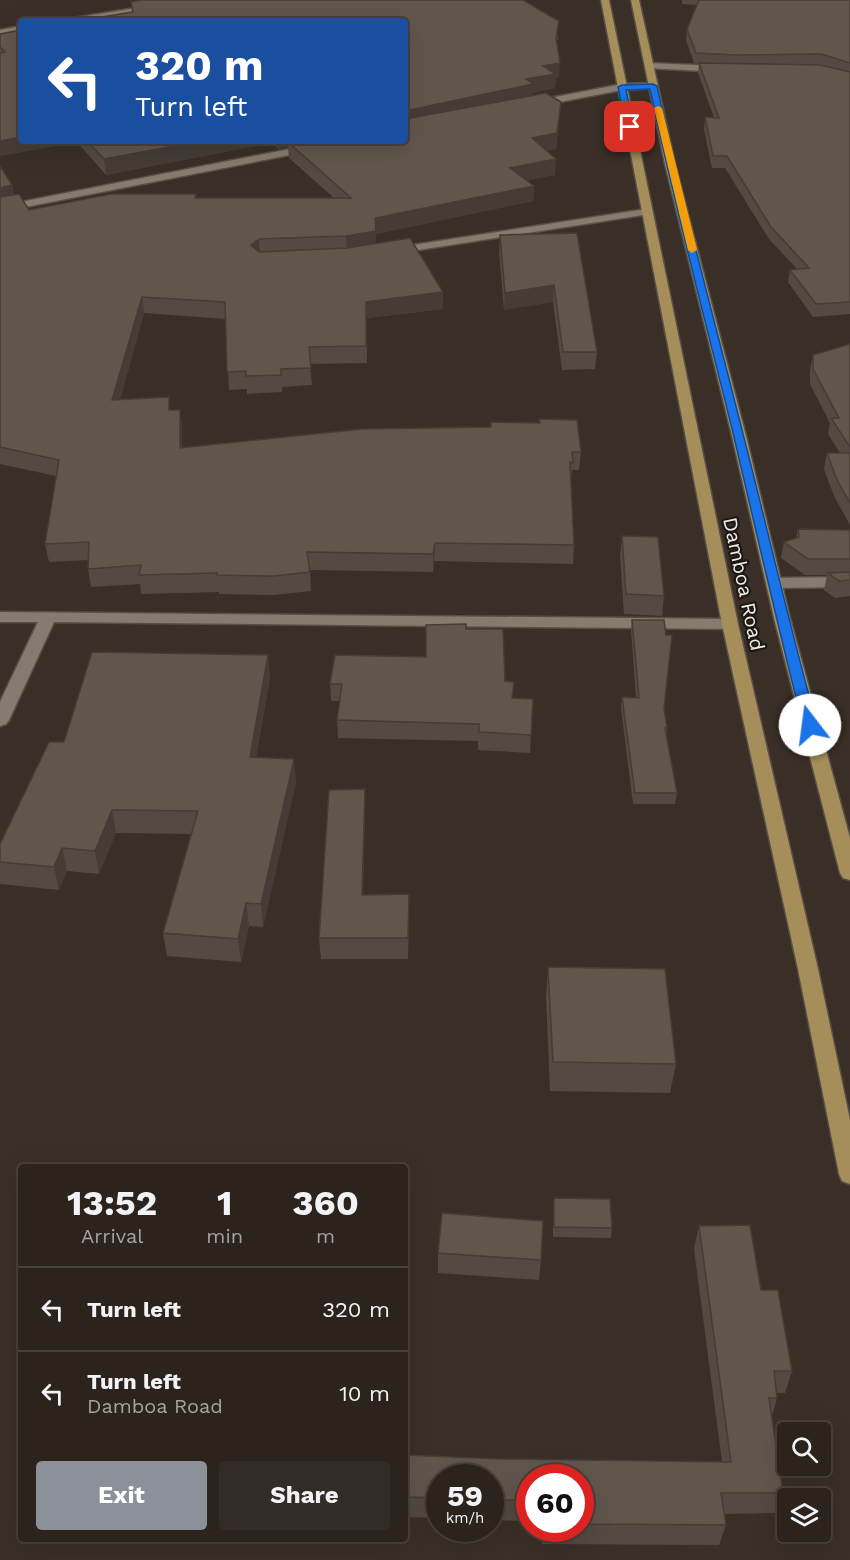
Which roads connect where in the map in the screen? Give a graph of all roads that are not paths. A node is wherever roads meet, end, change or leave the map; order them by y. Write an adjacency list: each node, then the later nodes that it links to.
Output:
1 (201, 0): 4 (street)
2 (604, 0): 10 (main road, Damboa Road)
3 (635, 0): 7 (main road, Damboa Road)
4 (91, 18)
5 (18, 30): 6 (street)
6 (0, 33)
7 (649, 66): 8 (street); 9 (main road, Damboa Road)
8 (732, 70)
9 (653, 86): 10 (street); 17 (main road, Damboa Road)
10 (622, 87): 11 (street); 14 (main road, Damboa Road)
11 (521, 107)
12 (331, 144): 13 (street)
13 (0, 209)
14 (646, 212): 15 (street); 20 (main road, Damboa Road)
15 (382, 253)
16 (850, 582): 17 (street)
17 (774, 583): 22 (main road, Damboa Road)
18 (0, 617): 19 (street)
19 (48, 618): 20 (street); 21 (street)
20 (730, 624): 23 (main road, Damboa Road)
21 (0, 720)
22 (850, 873)
23 (850, 1174)

